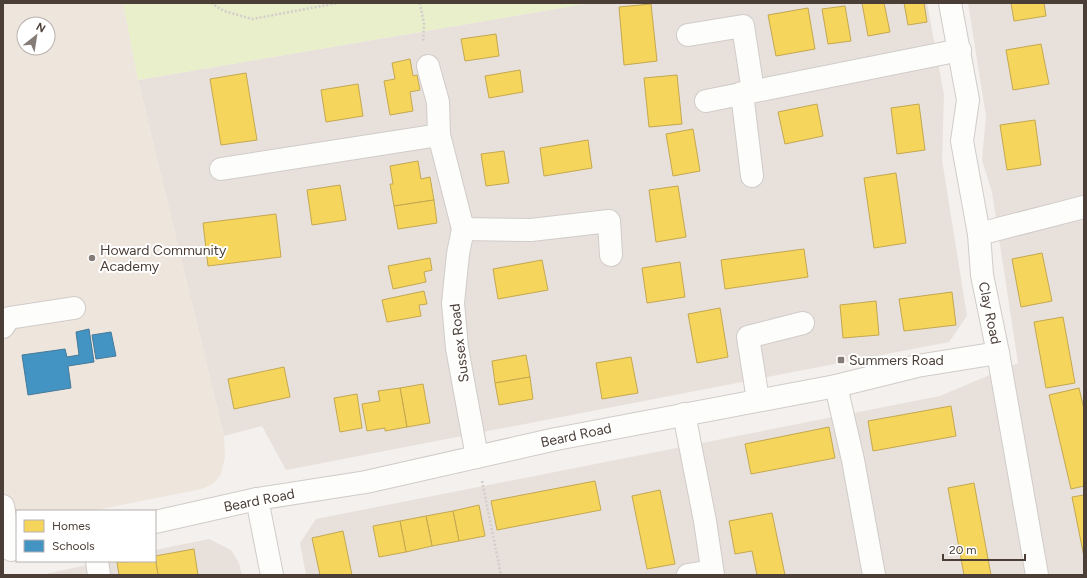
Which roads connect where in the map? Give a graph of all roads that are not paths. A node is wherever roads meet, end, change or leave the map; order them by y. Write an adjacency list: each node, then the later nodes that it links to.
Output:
1 (950, 3): 3 (street, Clay Road)
2 (688, 35): 5 (street)
3 (960, 50): 5 (street); 12 (street, Clay Road)
4 (428, 66): 7 (street, Sussex Road)
5 (748, 92): 6 (street); 9 (street)
6 (706, 101)
7 (439, 135): 8 (street); 11 (street, Sussex Road)
8 (221, 169)
9 (752, 176)
10 (1084, 207): 12 (street)
11 (463, 229): 13 (street); 21 (street, Sussex Road)
12 (978, 234): 17 (street, Clay Road)
13 (611, 255)
14 (74, 308): 16 (street)
15 (802, 323): 19 (street)
16 (3, 327)
17 (998, 353): 18 (street, Beard Road); 32 (street, Clay Road)
18 (836, 386): 19 (street, Beard Road); 31 (street)
19 (758, 400): 20 (street, Beard Road)
20 (684, 414): 21 (street, Beard Road); 27 (street)
21 (477, 457): 22 (street, Beard Road)
22 (257, 499): 24 (street, Beard Road); 29 (street)
23 (3, 506): 25 (street)
24 (156, 522)
25 (10, 550)
26 (97, 562): 28 (street)
27 (713, 573): 30 (street)
28 (99, 575)
29 (272, 575)
30 (688, 575)
31 (874, 575)
32 (1037, 575)

